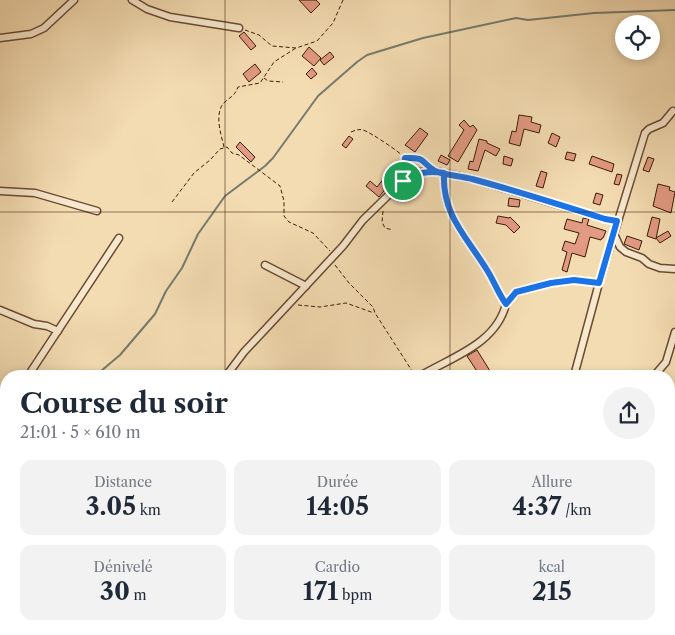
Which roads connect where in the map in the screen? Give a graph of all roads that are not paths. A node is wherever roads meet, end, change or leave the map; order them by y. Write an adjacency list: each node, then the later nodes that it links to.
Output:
1 (74, 0): 4 (street)
2 (132, 0): 3 (street)
3 (239, 28)
4 (0, 38)
5 (673, 111): 9 (street)
6 (444, 173): 9 (street); 15 (street); 16 (street)
7 (0, 191): 8 (street)
8 (97, 211)
9 (617, 221): 10 (street)
10 (614, 234): 13 (street); 14 (street)
11 (119, 238): 18 (street)
12 (265, 265): 15 (street)
13 (675, 269)
14 (599, 283): 16 (street); 23 (street)
15 (306, 286): 21 (street)
16 (506, 304): 22 (street)
17 (0, 310): 18 (street)
18 (58, 331): 20 (street)
19 (675, 332): 24 (street)
20 (32, 370)
21 (230, 370)
22 (431, 370)
23 (576, 370)
24 (659, 370)

